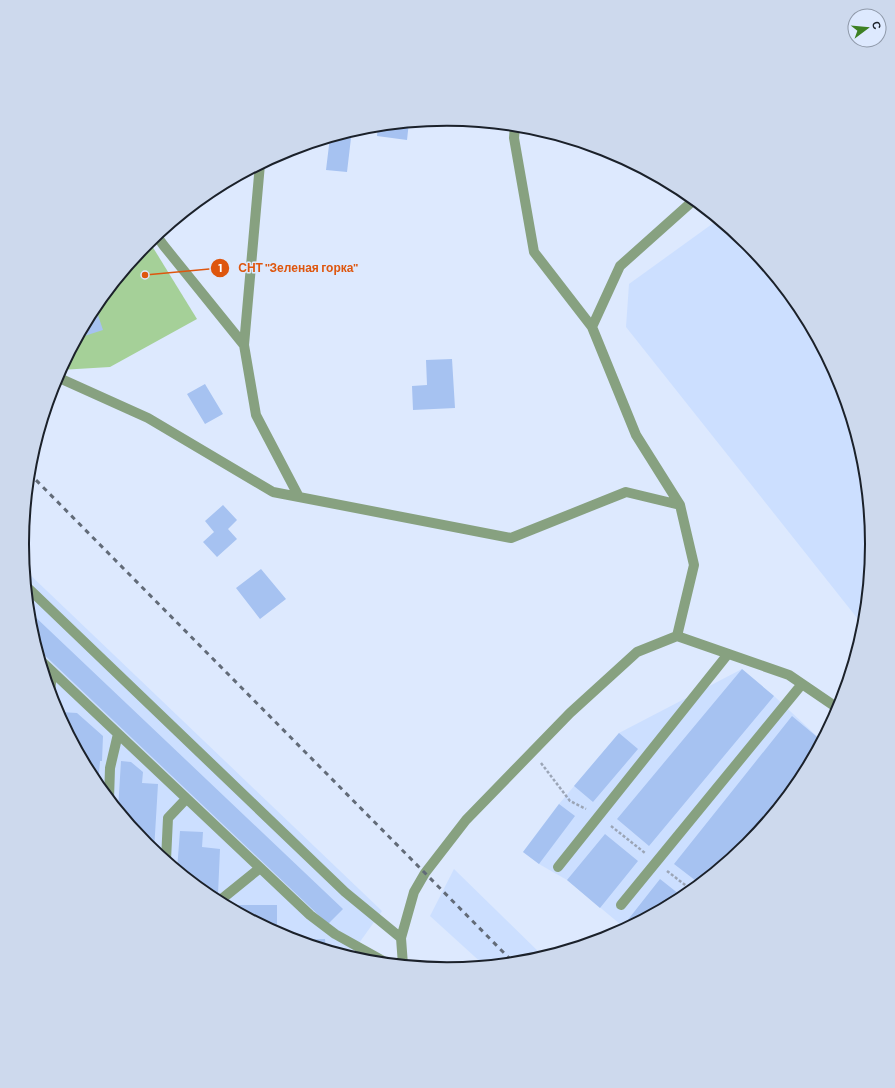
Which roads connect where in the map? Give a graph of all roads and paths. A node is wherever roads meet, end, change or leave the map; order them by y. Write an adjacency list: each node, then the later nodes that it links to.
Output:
1 (515, 131): 5 (street)
2 (259, 170): 6 (street)
3 (690, 203): 5 (street)
4 (160, 240): 6 (street)
5 (592, 327): 9 (street)
6 (244, 345): 8 (street)
7 (63, 380): 8 (street)
8 (299, 497): 9 (street)
9 (680, 505): 11 (street)
10 (32, 592): 26 (street)
11 (677, 636): 12 (street); 26 (street)
12 (728, 654): 16 (street); 22 (street)
13 (48, 668): 14 (street)
14 (52, 672): 15 (street); 18 (street)
15 (51, 680)
16 (802, 684): 17 (street); 25 (street)
17 (833, 705)
18 (118, 734): 19 (street); 20 (street)
19 (109, 791)
20 (186, 799): 21 (street); 23 (street)
21 (166, 854)
22 (558, 867)
23 (260, 868): 24 (street); 27 (street)
24 (224, 897)
25 (621, 905)
26 (401, 938): 28 (street)
27 (371, 955)
28 (403, 960)

